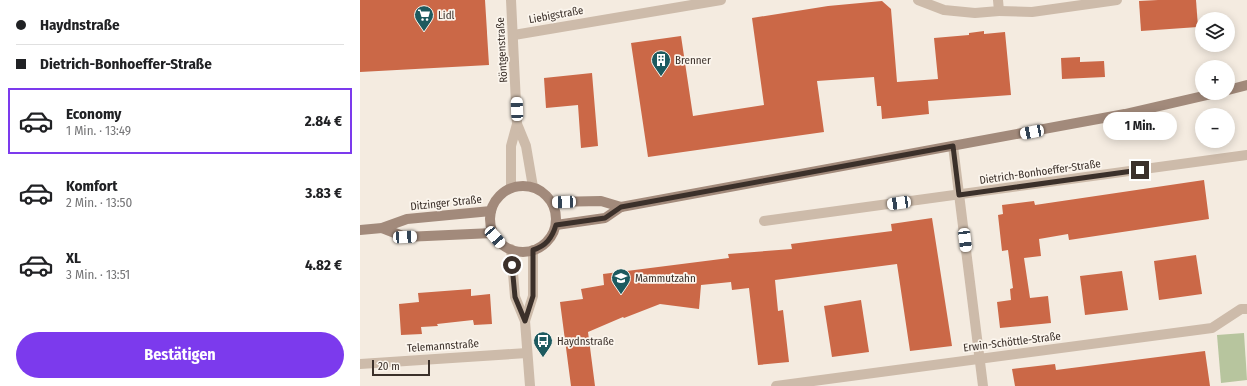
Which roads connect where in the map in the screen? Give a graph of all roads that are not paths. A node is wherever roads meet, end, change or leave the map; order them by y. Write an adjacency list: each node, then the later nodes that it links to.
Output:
1 (511, 0): 7 (street, Röntgenstraße)
2 (721, 0): 7 (street, Liebigstraße)
3 (918, 0): 6 (street)
4 (998, 0): 6 (street)
5 (1117, 0): 6 (street)
6 (999, 11)
7 (514, 35): 11 (street, Röntgenstraße)
8 (1247, 85): 9 (street)
9 (1235, 88)
10 (1195, 98): 12 (street)
11 (517, 124): 14 (street, Röntgenstraße); 15 (street, Röntgenstraße)
12 (953, 146): 16 (street); 18 (street)
13 (1247, 155): 16 (street, Dietrich-Bonhoeffer-Straße)
14 (533, 187): 15 (street); 17 (street)
15 (511, 188): 19 (street)
16 (959, 195): 20 (street, Dietrich-Bonhoeffer-Straße); 30 (street)
17 (552, 202): 18 (street); 21 (street)
18 (621, 207): 21 (street)
19 (491, 211): 22 (street, Ditzinger Straße); 24 (street)
20 (764, 222)
21 (556, 225): 26 (street)
22 (382, 228): 23 (street, Ditzinger Straße); 24 (street, Ditzinger Straße)
23 (360, 230)
24 (493, 233): 25 (street)
25 (511, 250): 26 (street); 28 (street)
26 (533, 250): 28 (street)
27 (1247, 309): 30 (street, Erwin-Schöttle-Straße)
28 (525, 321): 29 (street)
29 (527, 353): 31 (street, Telemannstraße); 32 (street)
30 (980, 358): 33 (street, Erwin-Schöttle-Straße); 34 (street)
31 (360, 364)
32 (530, 386)
33 (776, 386)
34 (983, 386)

